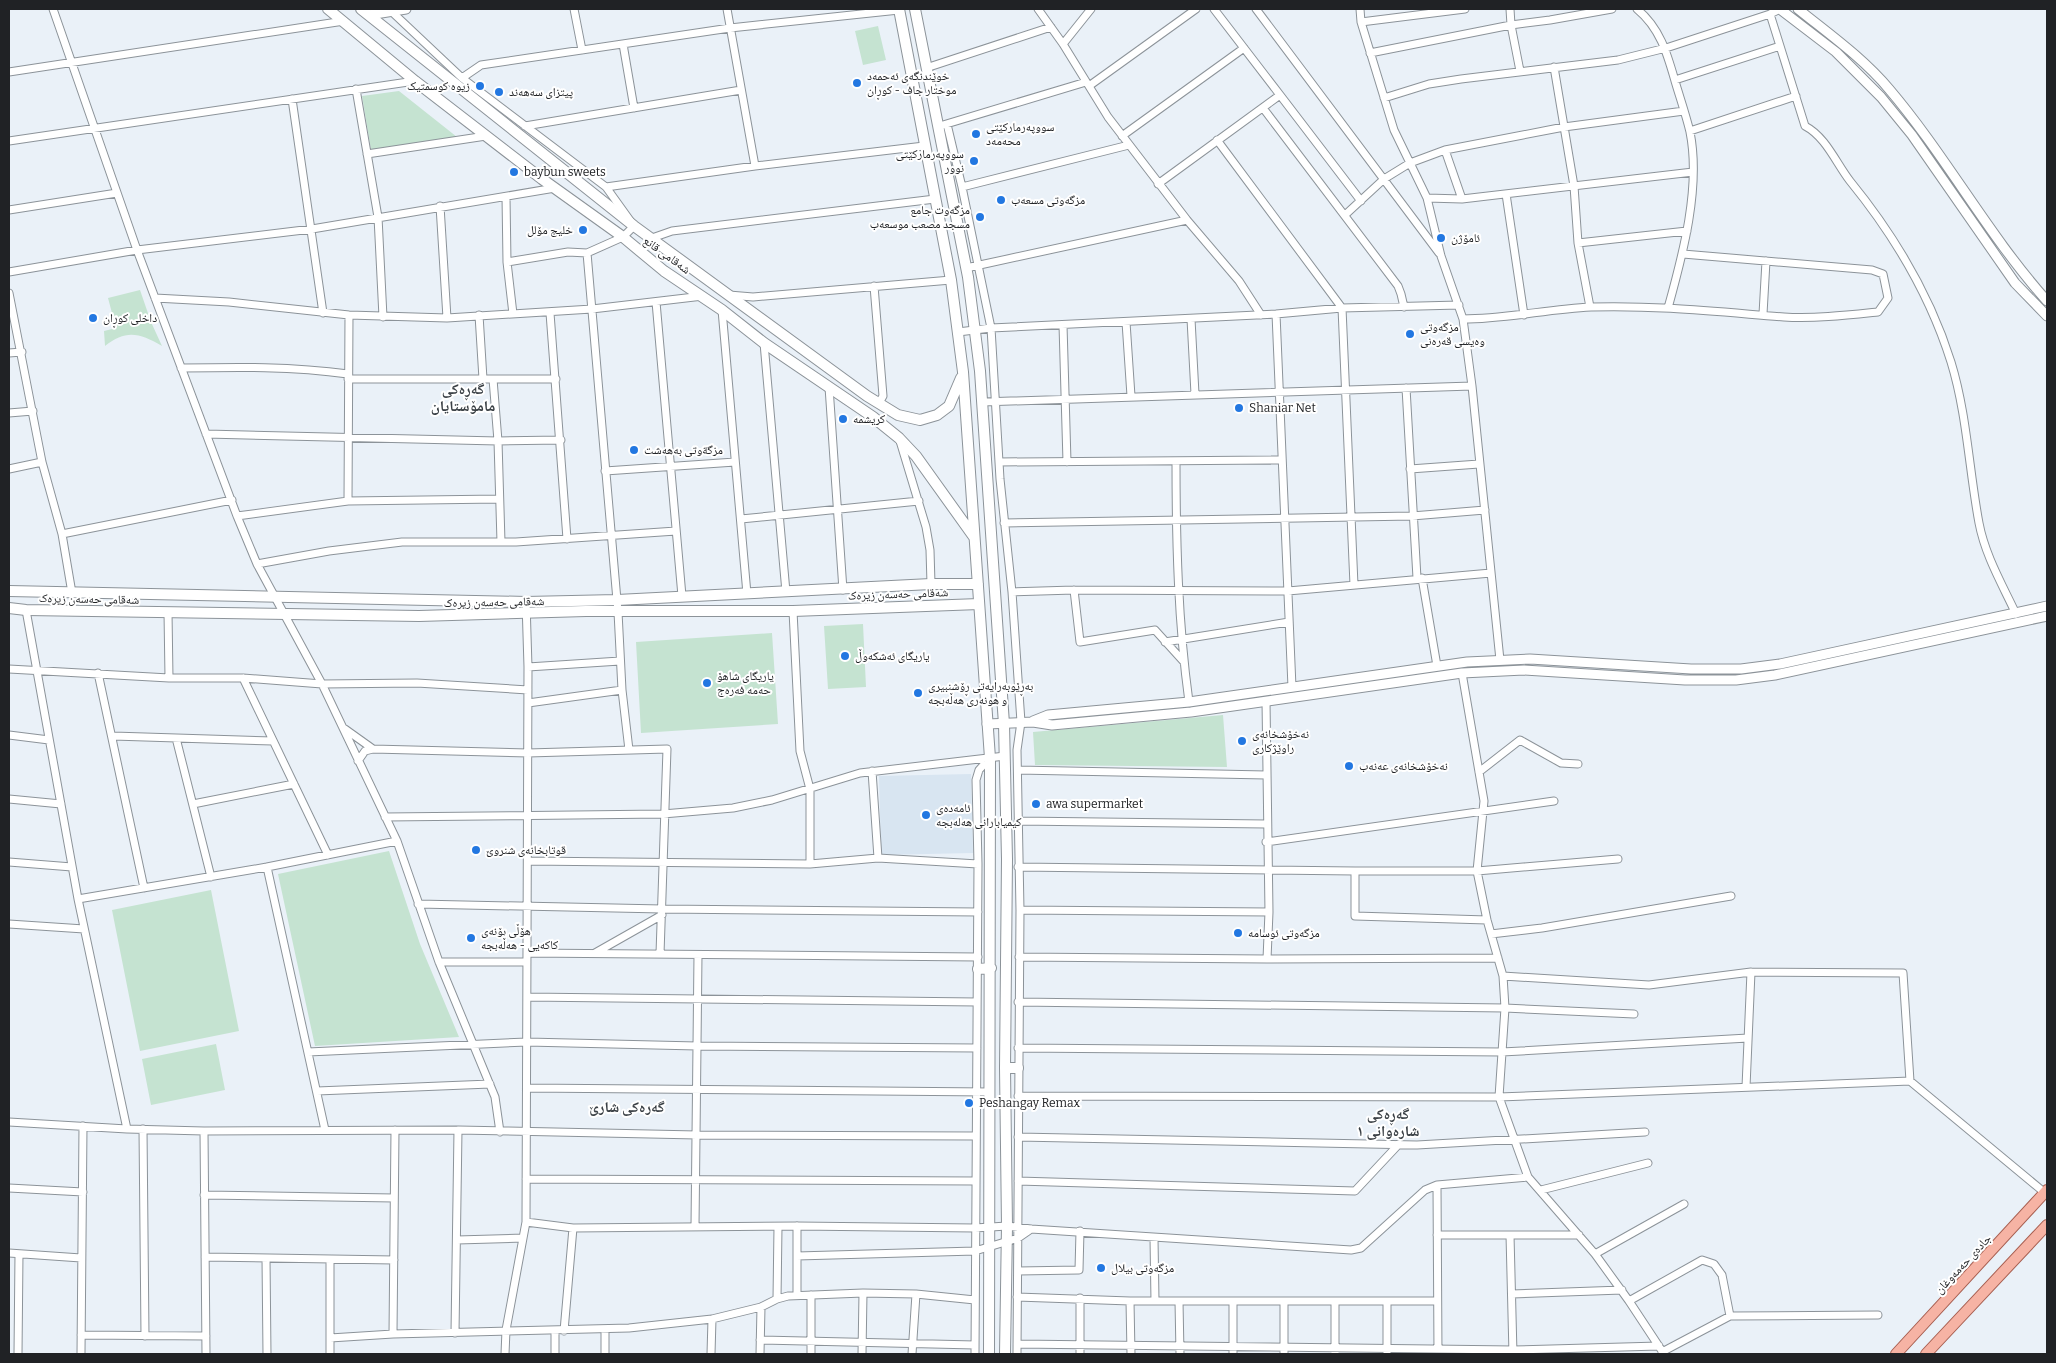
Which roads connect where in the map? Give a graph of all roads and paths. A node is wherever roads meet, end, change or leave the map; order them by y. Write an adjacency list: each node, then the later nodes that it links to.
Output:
1 (53, 9): 38 (street)
2 (328, 9): 24 (main road, شەقامی قانع)
3 (406, 9): 20 (street)
4 (574, 9): 35 (street)
5 (727, 9): 28 (street)
6 (899, 9): 28 (street); 66 (main road)
7 (916, 9): 39 (main road)
8 (1038, 9): 27 (street)
9 (1091, 9): 30 (street)
10 (1196, 9): 46 (street)
11 (1214, 9): 33 (street)
12 (1256, 9): 72 (street)
13 (1360, 9): 25 (street)
14 (1465, 9): 21 (street)
15 (1510, 9): 26 (street)
16 (1609, 9): 26 (street)
17 (1637, 9): 34 (street)
18 (1780, 9): 23 (street); 36 (street)
19 (1798, 9): 31 (street)
20 (391, 11): 22 (street); 43 (street)
21 (1425, 11): 25 (street)
22 (365, 12): 90 (main road, شەقامی قانع)
23 (1770, 14): 32 (street); 34 (street)
24 (344, 21): 38 (street); 45 (main road, شەقامی قانع)
25 (1361, 22): 37 (street)
26 (1511, 25): 37 (street); 41 (street)
27 (1051, 27): 30 (street); 39 (street)
28 (730, 28): 29 (street); 48 (street)
29 (623, 44): 35 (street); 53 (street)
30 (1063, 44): 46 (street)
31 (1842, 44): 36 (street); 111 (street)
32 (1780, 46): 44 (street); 50 (street)
33 (1244, 48): 49 (street); 62 (street)
34 (1666, 48): 40 (street); 44 (street)
35 (582, 50): 43 (street)
36 (1836, 52): 129 (street)
37 (1370, 53): 51 (street)
38 (70, 62): 42 (street); 58 (street)
39 (926, 68): 56 (main road)
40 (1554, 68): 41 (street); 59 (street)
41 (1520, 71): 51 (street)
42 (9, 72)
43 (462, 78): 57 (street)
44 (1675, 80): 55 (street)
45 (415, 81): 47 (street); 61 (main road, شەقامی قانع)
46 (1087, 84): 56 (street); 62 (street)
47 (356, 90): 52 (street); 68 (street)
48 (741, 90): 53 (street); 70 (street)
49 (1280, 95): 54 (street); 84 (street)
50 (1796, 96): 60 (street); 227 (street)
51 (1384, 98): 69 (street)
52 (292, 99): 58 (street); 91 (street)
53 (634, 108): 57 (street)
54 (1263, 108): 63 (street); 87 (street)
55 (1684, 111): 59 (street); 60 (street)
56 (942, 125): 76 (street); 103 (main road)
57 (526, 126): 75 (street)
58 (93, 127): 64 (street); 78 (street)
59 (1564, 127): 67 (street); 74 (street)
60 (1690, 131): 71 (street)
61 (487, 136): 68 (street); 77 (main road, شەقامی قانع)
62 (1122, 136): 65 (street)
63 (1217, 140): 73 (street); 116 (street)
64 (9, 141)
65 (1129, 145): 73 (street); 76 (street)
66 (924, 146): 70 (street); 83 (main road)
67 (1445, 150): 69 (street); 82 (street)
68 (367, 154): 88 (street)
69 (1410, 163): 72 (street); 81 (street)
70 (755, 166): 75 (street)
71 (1693, 172): 74 (street); 92 (street)
72 (1384, 179): 84 (street); 99 (street)
73 (1158, 184): 89 (street)
74 (1574, 186): 79 (street); 95 (street)
75 (606, 187): 90 (street)
76 (962, 187): 102 (street)
77 (555, 188): 80 (street); 93 (main road, شەقامی قانع)
78 (117, 192): 86 (street); 96 (street)
79 (1506, 194): 82 (street); 128 (street)
80 (506, 198): 85 (street); 101 (street)
81 (1426, 198): 82 (street); 99 (street)
82 (1462, 199)
83 (935, 200): 94 (street); 105 (main road)
84 (1361, 201): 87 (street)
85 (440, 206): 88 (street); 131 (street)
86 (9, 210)
87 (1345, 216): 114 (street)
88 (378, 217): 91 (street); 130 (street)
89 (1187, 220): 102 (street); 127 (street)
90 (634, 226): 93 (street); 94 (main road, شەقامی قانع)
91 (312, 229): 96 (street); 120 (street)
92 (1687, 231): 95 (street); 98 (street)
93 (623, 238): 97 (street); 109 (main road, شەقامی قانع)
94 (652, 238): 108 (main road, شەقامی قانع)
95 (1578, 243): 115 (street)
96 (137, 250): 104 (street); 110 (street)
97 (587, 253): 101 (street); 118 (street)
98 (1683, 254): 100 (street); 117 (street)
99 (1441, 256): 113 (street)
100 (1766, 261): 124 (street); 124 (street)
101 (507, 262): 122 (street)
102 (978, 266): 103 (street); 136 (street)
103 (966, 268): 137 (main road)
104 (9, 272)
105 (951, 280): 106 (street); 138 (main road)
106 (874, 286): 108 (street); 159 (street)
107 (9, 292): 140 (street)
108 (726, 294): 154 (main road, شەقامی قانع)
109 (704, 296): 112 (street); 119 (main road, شەقامی قانع)
110 (155, 298): 120 (street); 142 (street)
111 (2047, 301)
112 (656, 302): 118 (street); 175 (street)
113 (1459, 304): 114 (street); 133 (street)
114 (1404, 307): 116 (street)
115 (1590, 307): 117 (street); 128 (street)
116 (1342, 308): 123 (street); 151 (street)
117 (1668, 308): 124 (street)
118 (592, 309): 121 (street); 178 (street)
119 (722, 310): 139 (main road, شەقامی قانع); 171 (street)
120 (323, 312): 125 (street)
121 (550, 313): 122 (street); 147 (street)
122 (513, 314): 126 (street)
123 (1276, 314): 127 (street); 152 (street)
124 (1763, 314)
125 (349, 315): 130 (street); 144 (street)
126 (479, 315): 131 (street); 145 (street)
127 (1261, 315): 132 (street)
128 (1524, 315): 133 (street)
129 (2047, 316)
130 (383, 317): 131 (street)
131 (447, 318)
132 (1191, 318): 134 (street); 153 (street)
133 (1463, 319): 148 (street)
134 (1126, 322): 135 (street); 155 (street)
135 (1063, 325): 136 (street); 156 (street)
136 (991, 328): 137 (street); 157 (street)
137 (975, 329): 138 (street); 158 (main road)
138 (958, 332): 143 (main road)
139 (764, 343): 149 (main road, شەقامی قانع); 186 (street)
140 (22, 352): 141 (street); 161 (street)
141 (9, 353)
142 (181, 368): 144 (street); 163 (street)
143 (963, 372): 159 (main road, شەقامی قانع); 196 (main road)
144 (348, 376): 145 (street); 164 (street)
145 (483, 379): 146 (street)
146 (493, 379): 147 (street); 167 (street)
147 (556, 379): 166 (street)
148 (1472, 386): 150 (street); 174 (street)
149 (829, 387): 160 (main road, شەقامی قانع); 183 (street)
150 (1406, 388): 151 (street); 177 (street)
151 (1345, 389): 152 (street); 188 (street)
152 (1280, 391): 153 (street); 168 (street)
153 (1196, 394): 155 (street)
154 (867, 396): 159 (main road, شەقامی قانع); 160 (main road)
155 (1132, 396): 156 (street)
156 (1065, 399): 157 (street); 173 (street)
157 (995, 401): 158 (street); 172 (street)
158 (982, 402): 256 (main road)
159 (879, 403)
160 (858, 407): 165 (main road, شەقامی قانع)
161 (33, 411): 162 (street); 170 (street)
162 (9, 413)
163 (206, 434): 164 (street); 180 (street)
164 (347, 436): 167 (street); 181 (street)
165 (899, 438): 182 (street); 196 (main road, شەقامی قانع)
166 (560, 440): 167 (street); 197 (street)
167 (498, 441): 179 (street)
168 (1282, 460): 169 (street); 189 (street)
169 (1176, 461): 173 (street); 191 (street)
170 (42, 462): 176 (street); 194 (street)
171 (736, 462): 175 (street); 190 (street)
172 (999, 462): 173 (street); 192 (street)
173 (1067, 462)
174 (1479, 464): 177 (street); 184 (street)
175 (671, 467): 178 (street); 193 (street)
176 (9, 469)
177 (1410, 469): 187 (street)
178 (605, 471): 195 (street)
179 (499, 499): 181 (street); 198 (street)
180 (232, 500): 185 (street); 194 (street)
181 (348, 501): 185 (street)
182 (919, 501): 183 (street); 202 (street)
183 (838, 509): 186 (street); 206 (street)
184 (1484, 510): 187 (street); 200 (street)
185 (237, 516): 199 (street)
186 (779, 516): 190 (street); 210 (street)
187 (1412, 516): 188 (street); 201 (street)
188 (1351, 517): 189 (street); 204 (street)
189 (1285, 518): 191 (street); 209 (street)
190 (741, 519): 213 (street)
191 (1176, 521): 192 (street); 208 (street)
192 (1004, 523): 211 (street)
193 (676, 531): 195 (street); 215 (street)
194 (62, 534): 212 (street)
195 (611, 536): 197 (street); 216 (street)
196 (974, 537): 203 (main road)
197 (567, 539): 198 (street)
198 (501, 542): 199 (street)
199 (257, 564): 214 (street)
200 (1491, 573): 201 (street); 233 (street)
201 (1419, 578): 204 (street); 236 (street)
202 (932, 584): 203 (main road, شەقامی حەسەن زیرەک); 206 (main road, شەقامی حەسەن زیرەک)
203 (978, 584): 218 (main road)
204 (1354, 584): 209 (street)
205 (9, 589): 212 (main road, شەقامی حەسەن زیرەک)
206 (843, 590): 210 (main road, شەقامی حەسەن زیرەک)
207 (1074, 590): 208 (street); 211 (street); 231 (street)
208 (1180, 590): 209 (street); 230 (street)
209 (1288, 591): 229 (street)
210 (786, 592): 213 (main road, شەقامی حەسەن زیرەک)
211 (1012, 592): 253 (street)
212 (72, 593): 214 (main road, شەقامی حەسەن زیرەک)
213 (747, 594): 215 (main road, شەقامی حەسەن زیرەک)
214 (274, 596): 217 (main road, شەقامی حەسەن زیرەک); 225 (street)
215 (682, 596): 216 (main road, شەقامی حەسەن زیرەک)
216 (617, 600): 217 (main road, شەقامی حەسەن زیرەک); 224 (street)
217 (526, 602): 226 (street)
218 (979, 604): 222 (main road, شەقامی حەسەن زیرەک); 255 (main road)
219 (2047, 606): 227 (street)
220 (9, 608): 221 (main road, شەقامی حەسەن زیرەک)
221 (26, 610): 223 (main road, شەقامی حەسەن زیرەک); 239 (street)
222 (793, 611): 224 (main road, شەقامی حەسەن زیرەک); 275 (street)
223 (168, 612): 225 (main road, شەقامی حەسەن زیرەک); 243 (street)
224 (618, 612): 226 (main road, شەقامی حەسەن زیرەک); 234 (street)
225 (282, 613): 226 (main road, شەقامی حەسەن زیرەک); 245 (street)
226 (527, 614): 237 (street)
227 (2016, 614): 232 (street)
228 (2047, 616): 232 (street)
229 (1289, 622): 230 (street); 247 (street)
230 (1181, 639): 231 (street); 235 (street)
231 (1165, 642): 235 (street)
232 (1856, 653): 233 (street); 241 (street)
233 (1500, 660): 236 (street)
234 (620, 661): 237 (street); 249 (street)
235 (1184, 663): 251 (street)
236 (1437, 666): 242 (street)
237 (528, 668): 248 (street)
238 (9, 669): 239 (street)
239 (37, 672): 240 (street); 261 (street)
240 (98, 673): 243 (street); 259 (street)
241 (1462, 673): 246 (street); 272 (street)
242 (1376, 675): 246 (street); 247 (street)
243 (169, 678): 244 (street)
244 (243, 678): 245 (street); 262 (street)
245 (322, 684): 248 (street); 257 (street)
246 (1377, 685): 250 (street)
247 (1292, 687): 251 (street)
248 (528, 690): 252 (street)
249 (622, 690): 252 (street); 264 (street)
250 (1266, 701): 254 (street); 273 (street)
251 (1189, 702): 254 (street)
252 (528, 703): 265 (street)
253 (1021, 722): 254 (street); 256 (street); 270 (street)
254 (1033, 722)
255 (986, 724): 256 (street); 267 (main road)
256 (1004, 724): 266 (main road)
257 (344, 729): 263 (street); 268 (street)
258 (9, 735): 261 (street)
259 (113, 736): 260 (street); 303 (street)
260 (176, 738): 262 (street); 279 (street)
261 (49, 740): 278 (street)
262 (273, 741): 274 (street)
263 (373, 749): 265 (street); 268 (street)
264 (629, 750): 265 (street); 281 (street)
265 (528, 753): 282 (street)
266 (1005, 756): 267 (street); 294 (main road)
267 (990, 758): 271 (street); 296 (street); 327 (main road)
268 (358, 761): 283 (street)
269 (1578, 764): 272 (street)
270 (1018, 770): 273 (street); 284 (street)
271 (872, 771): 275 (street); 289 (street)
272 (1479, 772): 280 (street)
273 (1266, 775): 285 (street)
274 (294, 784): 279 (street); 288 (street)
275 (810, 789): 281 (street); 295 (street)
276 (9, 799): 278 (street)
277 (1554, 801): 280 (street)
278 (61, 804): 297 (street)
279 (193, 804): 302 (street)
280 (1483, 811): 287 (street); 301 (street)
281 (664, 814): 282 (street); 292 (street)
282 (528, 816): 283 (street); 291 (street)
283 (385, 817): 286 (street)
284 (1018, 821): 285 (street); 294 (street)
285 (1266, 824): 287 (street)
286 (398, 841): 288 (street); 306 (street)
287 (1266, 842): 299 (street)
288 (328, 855): 298 (street)
289 (878, 858): 295 (street); 296 (street)
290 (1618, 859): 301 (street)
291 (528, 861): 292 (street); 307 (street)
292 (663, 861): 295 (street); 309 (street)
293 (9, 862): 297 (street)
294 (1014, 862): 299 (street); 308 (street); 344 (main road)
295 (810, 864)
296 (978, 864): 310 (street)
297 (72, 866): 305 (street)
298 (268, 867): 302 (street); 342 (street)
299 (1267, 869): 300 (street); 311 (street)
300 (1355, 871): 301 (street); 312 (street)
301 (1477, 871): 312 (street)
302 (211, 877): 303 (street)
303 (144, 888): 305 (street)
304 (1731, 896): 315 (street)
305 (78, 899): 314 (street)
306 (418, 904): 307 (street); 324 (street)
307 (527, 906): 309 (street); 316 (street)
308 (1020, 910): 311 (street); 321 (street)
309 (662, 912): 310 (street); 317 (street); 318 (street)
310 (978, 912): 320 (street)
311 (1269, 912): 323 (street)
312 (1487, 920): 315 (street)
313 (9, 924): 314 (street)
314 (84, 929): 358 (street)
315 (1491, 934): 322 (street)
316 (527, 953): 317 (street); 325 (street)
317 (594, 954): 318 (street)
318 (660, 954): 319 (street)
319 (698, 955): 320 (street); 331 (street)
320 (978, 957): 326 (street)
321 (1019, 957): 323 (street); 333 (street)
322 (1498, 958): 323 (street); 329 (street)
323 (1267, 959)
324 (439, 962): 325 (street); 338 (street)
325 (527, 962): 330 (street)
326 (978, 968): 327 (main road); 332 (street)
327 (991, 968): 353 (main road)
328 (1751, 972): 329 (street); 336 (street); 346 (street)
329 (1503, 976): 334 (street)
330 (527, 997): 331 (street); 337 (street)
331 (697, 998): 332 (street); 339 (street)
332 (977, 1002): 340 (street)
333 (1018, 1002): 334 (street); 341 (street)
334 (1505, 1008): 335 (street); 343 (street)
335 (1634, 1014)
336 (1748, 1038): 343 (street); 349 (street)
337 (527, 1042): 338 (street); 339 (street); 348 (street)
338 (473, 1044): 342 (street); 347 (street)
339 (697, 1046): 340 (street); 350 (street)
340 (977, 1048): 352 (street)
341 (1018, 1048): 343 (street); 345 (street)
342 (308, 1052): 351 (street)
343 (1502, 1052): 355 (street)
344 (1005, 1068): 345 (main road); 390 (main road)
345 (1018, 1068): 354 (street)
346 (1910, 1081): 349 (street); 382 (street)
347 (490, 1084): 351 (street); 364 (street)
348 (527, 1088): 350 (street); 365 (street)
349 (1746, 1088): 355 (street)
350 (696, 1089): 352 (street); 367 (street)
351 (317, 1091): 360 (street)
352 (977, 1092): 353 (street); 368 (street)
353 (990, 1092): 392 (main road)
354 (1018, 1096): 355 (street); 369 (street)
355 (1499, 1097): 370 (street)
356 (9, 1122): 357 (street)
357 (84, 1126): 358 (street); 381 (street)
358 (127, 1129): 359 (street)
359 (143, 1129): 363 (street); 450 (street)
360 (326, 1130): 361 (street); 363 (street)
361 (395, 1130): 362 (street); 384 (street)
362 (458, 1130): 364 (street); 404 (street)
363 (204, 1131): 383 (street)
364 (500, 1132): 365 (street)
365 (526, 1132): 367 (street); 374 (street)
366 (1645, 1132): 370 (street)
367 (697, 1135): 368 (street); 375 (street)
368 (976, 1136): 376 (street)
369 (1018, 1137): 371 (street); 377 (street)
370 (1514, 1139): 371 (street); 373 (street)
371 (1399, 1144): 377 (street)
372 (1648, 1163): 380 (street)
373 (1528, 1177): 378 (street); 380 (street)
374 (526, 1179): 375 (street); 386 (street)
375 (697, 1179): 376 (street); 388 (street)
376 (976, 1181): 395 (street)
377 (1018, 1181): 393 (street)
378 (1437, 1185): 398 (street); 403 (street)
379 (9, 1188): 381 (street)
380 (1541, 1190): 400 (street)
381 (83, 1192): 412 (street)
382 (2046, 1192): 489 (main road, جادەی حەمەوغان)
383 (204, 1195): 384 (street); 413 (street)
384 (394, 1198): 416 (street)
385 (1684, 1204): 410 (street)
386 (526, 1222): 394 (street); 401 (street)
387 (2047, 1225): 490 (main road)
388 (695, 1226): 391 (street); 394 (street)
389 (797, 1226): 391 (street); 395 (street); 411 (street)
390 (1007, 1226): 392 (street); 393 (street); 405 (main road)
391 (778, 1227): 426 (street)
392 (988, 1227): 395 (street); 406 (main road)
393 (1018, 1227): 396 (street); 402 (street)
394 (573, 1228): 446 (street)
395 (975, 1228): 407 (street)
396 (1031, 1229): 397 (street); 402 (street)
397 (1080, 1231): 403 (street); 417 (street)
398 (1437, 1234): 399 (street); 435 (street)
399 (1510, 1235): 400 (street); 421 (street)
400 (1579, 1235): 410 (street)
401 (523, 1238): 404 (street); 444 (street)
402 (1018, 1238): 405 (street); 417 (street)
403 (1154, 1238): 429 (street)
404 (457, 1240): 447 (street)
405 (1006, 1242): 406 (street); 484 (main road)
406 (989, 1247): 407 (street); 483 (main road)
407 (975, 1251): 411 (street); 427 (street)
408 (9, 1253): 409 (street)
409 (19, 1254): 412 (street); 439 (street)
410 (1595, 1254): 418 (street)
411 (797, 1256): 422 (street)
412 (81, 1258): 449 (street)
413 (205, 1258): 414 (street); 451 (street)
414 (266, 1258): 415 (street); 472 (street)
415 (330, 1260): 416 (street); 452 (street)
416 (394, 1260): 448 (street)
417 (1018, 1271): 424 (street)
418 (1622, 1290): 421 (street); 436 (street)
419 (863, 1293): 420 (street); 423 (street); 455 (street)
420 (916, 1294): 427 (street); 456 (street)
421 (1512, 1294): 468 (street)
422 (797, 1295): 423 (street); 426 (street)
423 (811, 1295): 454 (street)
424 (1017, 1297): 425 (street); 457 (street)
425 (1080, 1298): 428 (street); 458 (street)
426 (777, 1299): 437 (street)
427 (975, 1300): 459 (street)
428 (1130, 1301): 429 (street); 460 (street)
429 (1156, 1301): 430 (street)
430 (1179, 1301): 431 (street); 461 (street)
431 (1233, 1301): 432 (street); 462 (street)
432 (1284, 1301): 433 (street); 463 (street)
433 (1334, 1301): 434 (street); 464 (street)
434 (1387, 1301): 435 (street); 465 (street)
435 (1437, 1301): 466 (street)
436 (1629, 1301): 441 (street); 467 (street)
437 (761, 1307): 442 (street); 453 (street)
438 (9, 1313): 439 (street)
439 (18, 1314): 469 (street)
440 (1878, 1315): 441 (street)
441 (1730, 1316): 467 (street)
442 (712, 1319): 443 (street); 477 (street)
443 (605, 1329): 446 (street); 476 (street)
444 (506, 1330): 445 (street); 447 (street); 474 (street)
445 (555, 1331): 446 (street); 475 (street)
446 (564, 1331)
447 (455, 1333): 448 (street)
448 (393, 1334): 452 (street)
449 (82, 1336): 450 (street); 470 (street)
450 (145, 1336): 451 (street)
451 (206, 1336): 471 (street)
452 (330, 1338): 473 (street)
453 (760, 1340): 454 (street); 478 (street)
454 (811, 1342): 455 (street); 479 (street)
455 (862, 1344): 456 (street); 480 (street)
456 (912, 1344): 459 (street); 481 (street)
457 (1017, 1344): 458 (street); 485 (street)
458 (1080, 1344): 460 (street); 486 (street)
459 (975, 1345): 482 (street)
460 (1131, 1345): 461 (street); 487 (street)
461 (1180, 1346): 462 (street); 488 (street)
462 (1233, 1350): 463 (street)
463 (1284, 1350): 464 (street)
464 (1335, 1351): 465 (street)
465 (1387, 1351): 466 (street)
466 (1438, 1351): 468 (street)
467 (1662, 1351): 468 (street)
468 (1513, 1352)
469 (18, 1354)
470 (82, 1354)
471 (206, 1354)
472 (267, 1354)
473 (330, 1354)
474 (505, 1354)
475 (555, 1354)
476 (605, 1354)
477 (711, 1354)
478 (760, 1354)
479 (811, 1354)
480 (862, 1354)
481 (912, 1354)
482 (974, 1354)
483 (989, 1354)
484 (1005, 1354)
485 (1017, 1354)
486 (1080, 1354)
487 (1131, 1354)
488 (1180, 1354)
489 (1896, 1354)
490 (1926, 1354)

